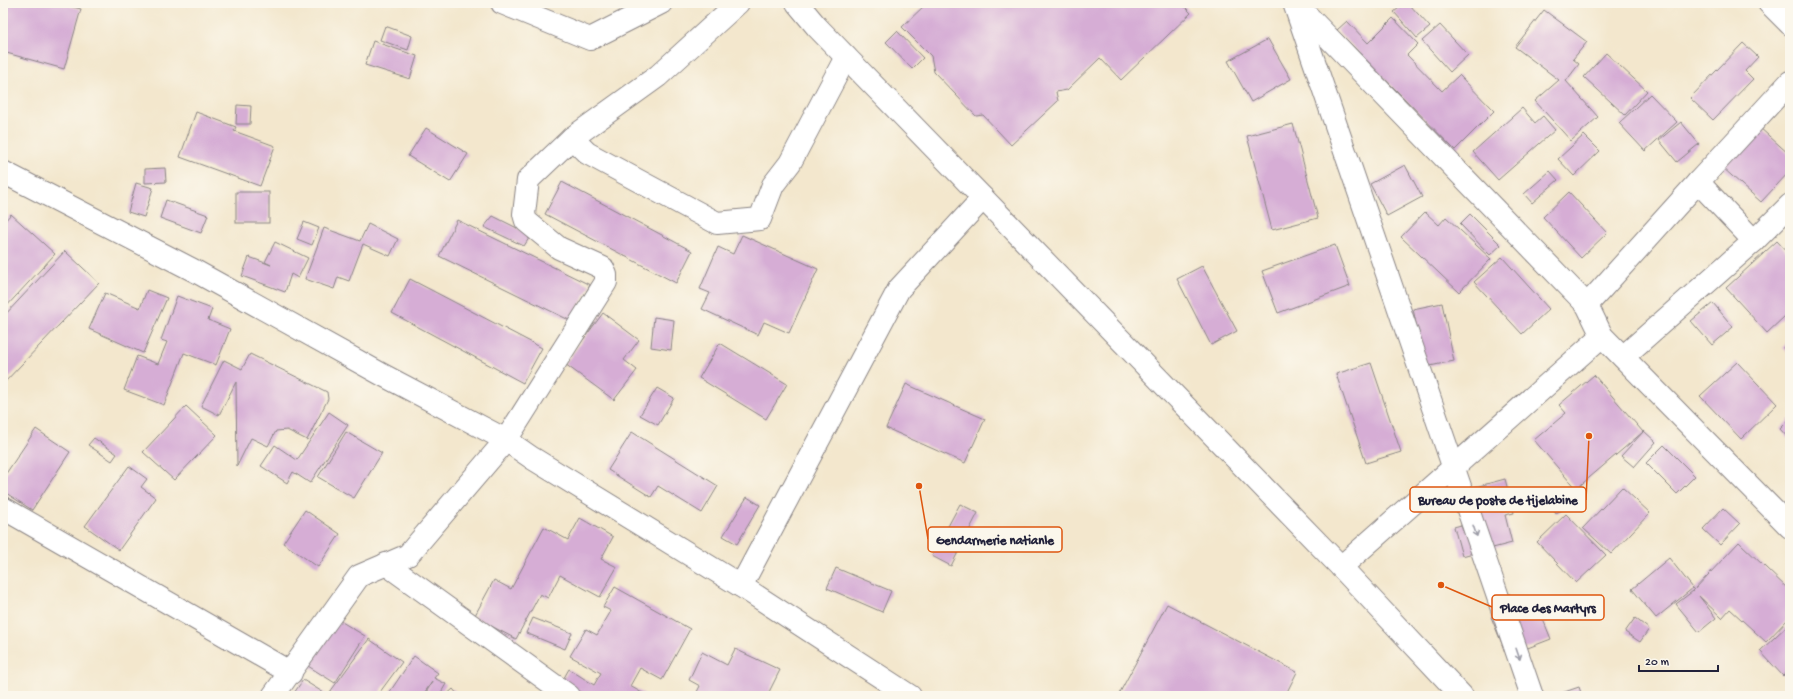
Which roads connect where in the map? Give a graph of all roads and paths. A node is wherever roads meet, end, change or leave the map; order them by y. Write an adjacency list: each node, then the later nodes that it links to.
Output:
1 (502, 3): 2 (street)
2 (661, 3)
3 (738, 3): 10 (street)
4 (797, 3): 8 (street)
5 (1294, 3): 16 (street); 20 (street)
6 (1769, 3): 7 (street)
7 (1790, 24)
8 (846, 57): 10 (street); 13 (street)
9 (1790, 82): 12 (street)
10 (572, 138): 19 (street)
11 (3, 172): 19 (street)
12 (1698, 182): 15 (street); 16 (street)
13 (983, 198): 24 (street); 25 (street)
14 (1790, 205): 15 (street)
15 (1754, 241): 18 (street)
16 (1587, 305): 17 (street)
17 (1602, 336): 18 (street); 20 (street)
18 (1623, 356): 22 (street)
19 (506, 440): 23 (street); 25 (street)
20 (1454, 467): 24 (street); 32 (street, one-way to 32)
21 (3, 508): 26 (street)
22 (1790, 527)
23 (386, 564): 26 (street); 27 (street)
24 (1341, 568): 31 (street)
25 (741, 586): 30 (street)
26 (291, 672): 28 (street)
27 (544, 690): 29 (street)
28 (274, 696)
29 (569, 696)
30 (910, 696)
31 (1462, 696)
32 (1532, 696)

